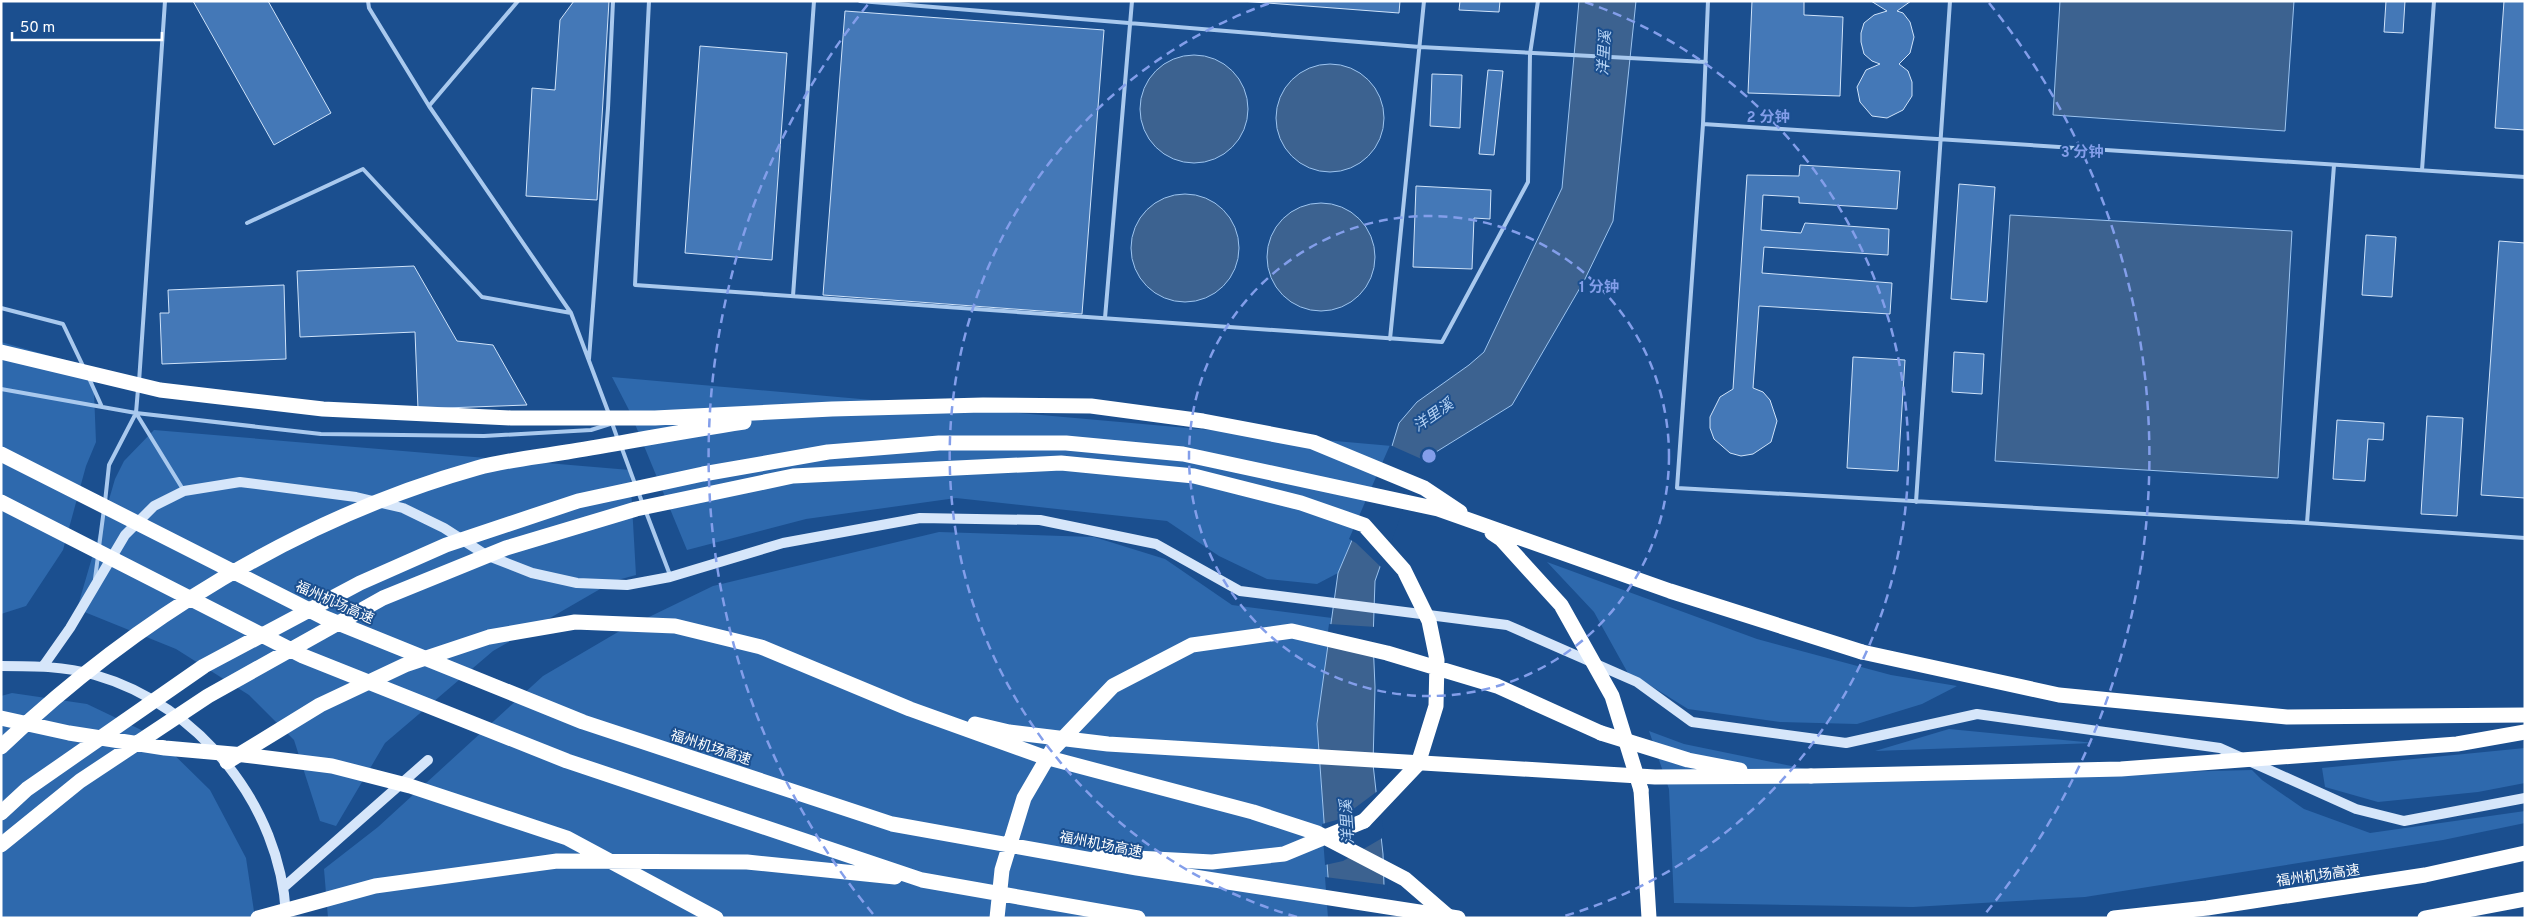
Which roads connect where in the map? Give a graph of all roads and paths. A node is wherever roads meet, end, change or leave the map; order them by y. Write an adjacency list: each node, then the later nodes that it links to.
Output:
1 (165, 1): 35 (lane)
2 (368, 1): 18 (lane)
3 (518, 1): 18 (lane)
4 (613, 1): 31 (lane)
5 (649, 1): 25 (lane)
6 (814, 1): 25 (lane)
7 (860, 1): 14 (lane)
8 (1132, 1): 14 (lane)
9 (1424, 1): 15 (lane)
10 (1538, 1): 16 (lane)
11 (1708, 1): 17 (lane)
12 (1950, 1): 20 (lane)
13 (2434, 1): 22 (lane)
14 (1130, 25): 15 (lane); 28 (lane)
15 (1420, 47): 16 (lane); 29 (lane)
16 (1530, 54): 17 (lane); 29 (lane)
17 (1706, 62): 19 (lane)
18 (429, 106): 27 (lane)
19 (1703, 124): 20 (lane); 40 (lane)
20 (1941, 139): 21 (lane); 40 (lane)
21 (2334, 164): 22 (lane); 41 (lane)
22 (2422, 170): 23 (lane)
23 (2525, 177)
24 (247, 223): 27 (lane)
25 (793, 296): 28 (lane)
26 (1, 308): 33 (lane)
27 (571, 313): 31 (lane)
28 (1105, 318): 29 (lane)
29 (1390, 338)
30 (1, 352): 34 (highway, bridge)
31 (589, 362): 36 (lane)
32 (1, 389): 33 (lane)
33 (102, 407): 35 (lane)
34 (832, 409): 51 (highway, bridge); 70 (highway, bridge)
35 (136, 413): 36 (lane); 38 (lane); 44 (lane)
36 (612, 423): 43 (lane)
37 (1, 454): 59 (highway, 福州机场高速, bridge)
38 (184, 491): 43 (main road); 44 (main road)
39 (1, 502): 60 (highway, bridge)
40 (1916, 502): 41 (lane)
41 (2307, 523): 42 (lane)
42 (2525, 538)
43 (670, 577): 55 (main road)
44 (94, 584): 46 (main road)
45 (1, 666): 46 (main road)
46 (44, 666): 53 (main road)
47 (910, 709): 53 (highway); 54 (highway); 68 (highway)
48 (2525, 715): 56 (highway, bridge)
49 (1, 718): 65 (highway, bridge)
50 (2525, 732): 54 (highway, bridge)
51 (1, 747)
52 (428, 760): 61 (main road)
53 (227, 762): 61 (main road)
54 (1811, 776): 66 (highway, bridge)
55 (2525, 798)
56 (1, 813)
57 (1, 846): 59 (highway, bridge)
58 (2525, 853): 71 (highway, 福州机场高速)
59 (1067, 854): 69 (highway, 福州机场高速, bridge)
60 (922, 880): 63 (highway, bridge); 67 (highway, bridge)
61 (284, 887): 64 (main road)
62 (2525, 899): 72 (highway)
63 (258, 918)
64 (286, 918)
65 (716, 918)
66 (997, 918)
67 (1138, 918)
68 (1450, 918)
69 (1458, 918)
70 (1649, 918)
71 (2114, 918)
72 (2425, 918)

